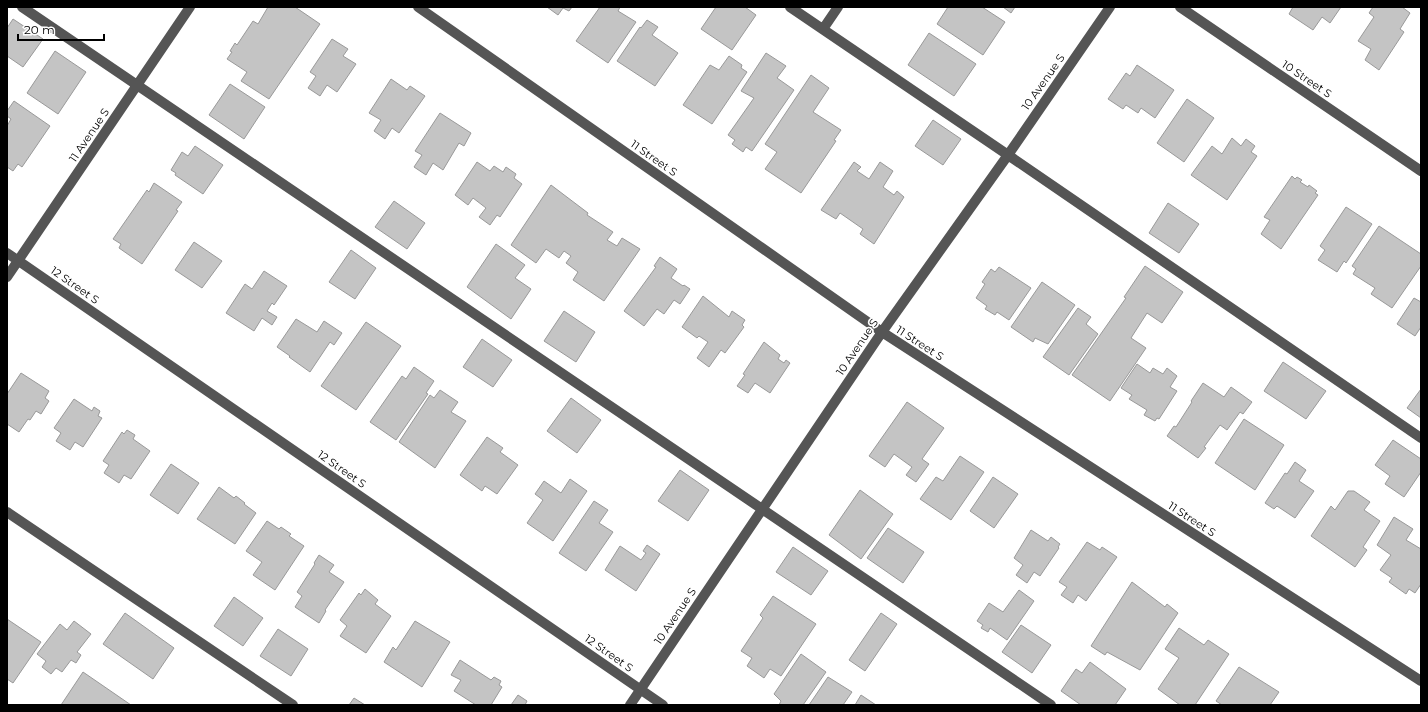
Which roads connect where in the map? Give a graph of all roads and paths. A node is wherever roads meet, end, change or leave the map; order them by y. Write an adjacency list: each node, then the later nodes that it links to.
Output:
1 (22, 7): 9 (street)
2 (190, 7): 9 (street, 11 Avenue S)
3 (418, 7): 15 (street, 11 Street S)
4 (790, 7): 8 (street)
5 (838, 7): 8 (street)
6 (1110, 7): 10 (street, 10 Avenue S)
7 (1180, 7): 11 (street, 10 Street S)
8 (823, 29): 10 (street)
9 (137, 85): 13 (street, 11 Avenue S); 17 (street)
10 (1008, 154): 15 (street, 10 Avenue S); 16 (street)
11 (1421, 171)
12 (7, 253): 13 (street, 12 Street S)
13 (18, 261): 14 (street, 11 Avenue S); 20 (street, 12 Street S)
14 (7, 277)
15 (882, 332): 17 (street, 10 Avenue S); 19 (street, 11 Street S)
16 (1421, 438)
17 (762, 509): 20 (street, 10 Avenue S); 24 (street)
18 (7, 512): 21 (street)
19 (1421, 681)
20 (640, 690): 22 (street, 10 Avenue S); 23 (street, 12 Street S)
21 (293, 705)
22 (630, 705)
23 (663, 705)
24 (1051, 705)

